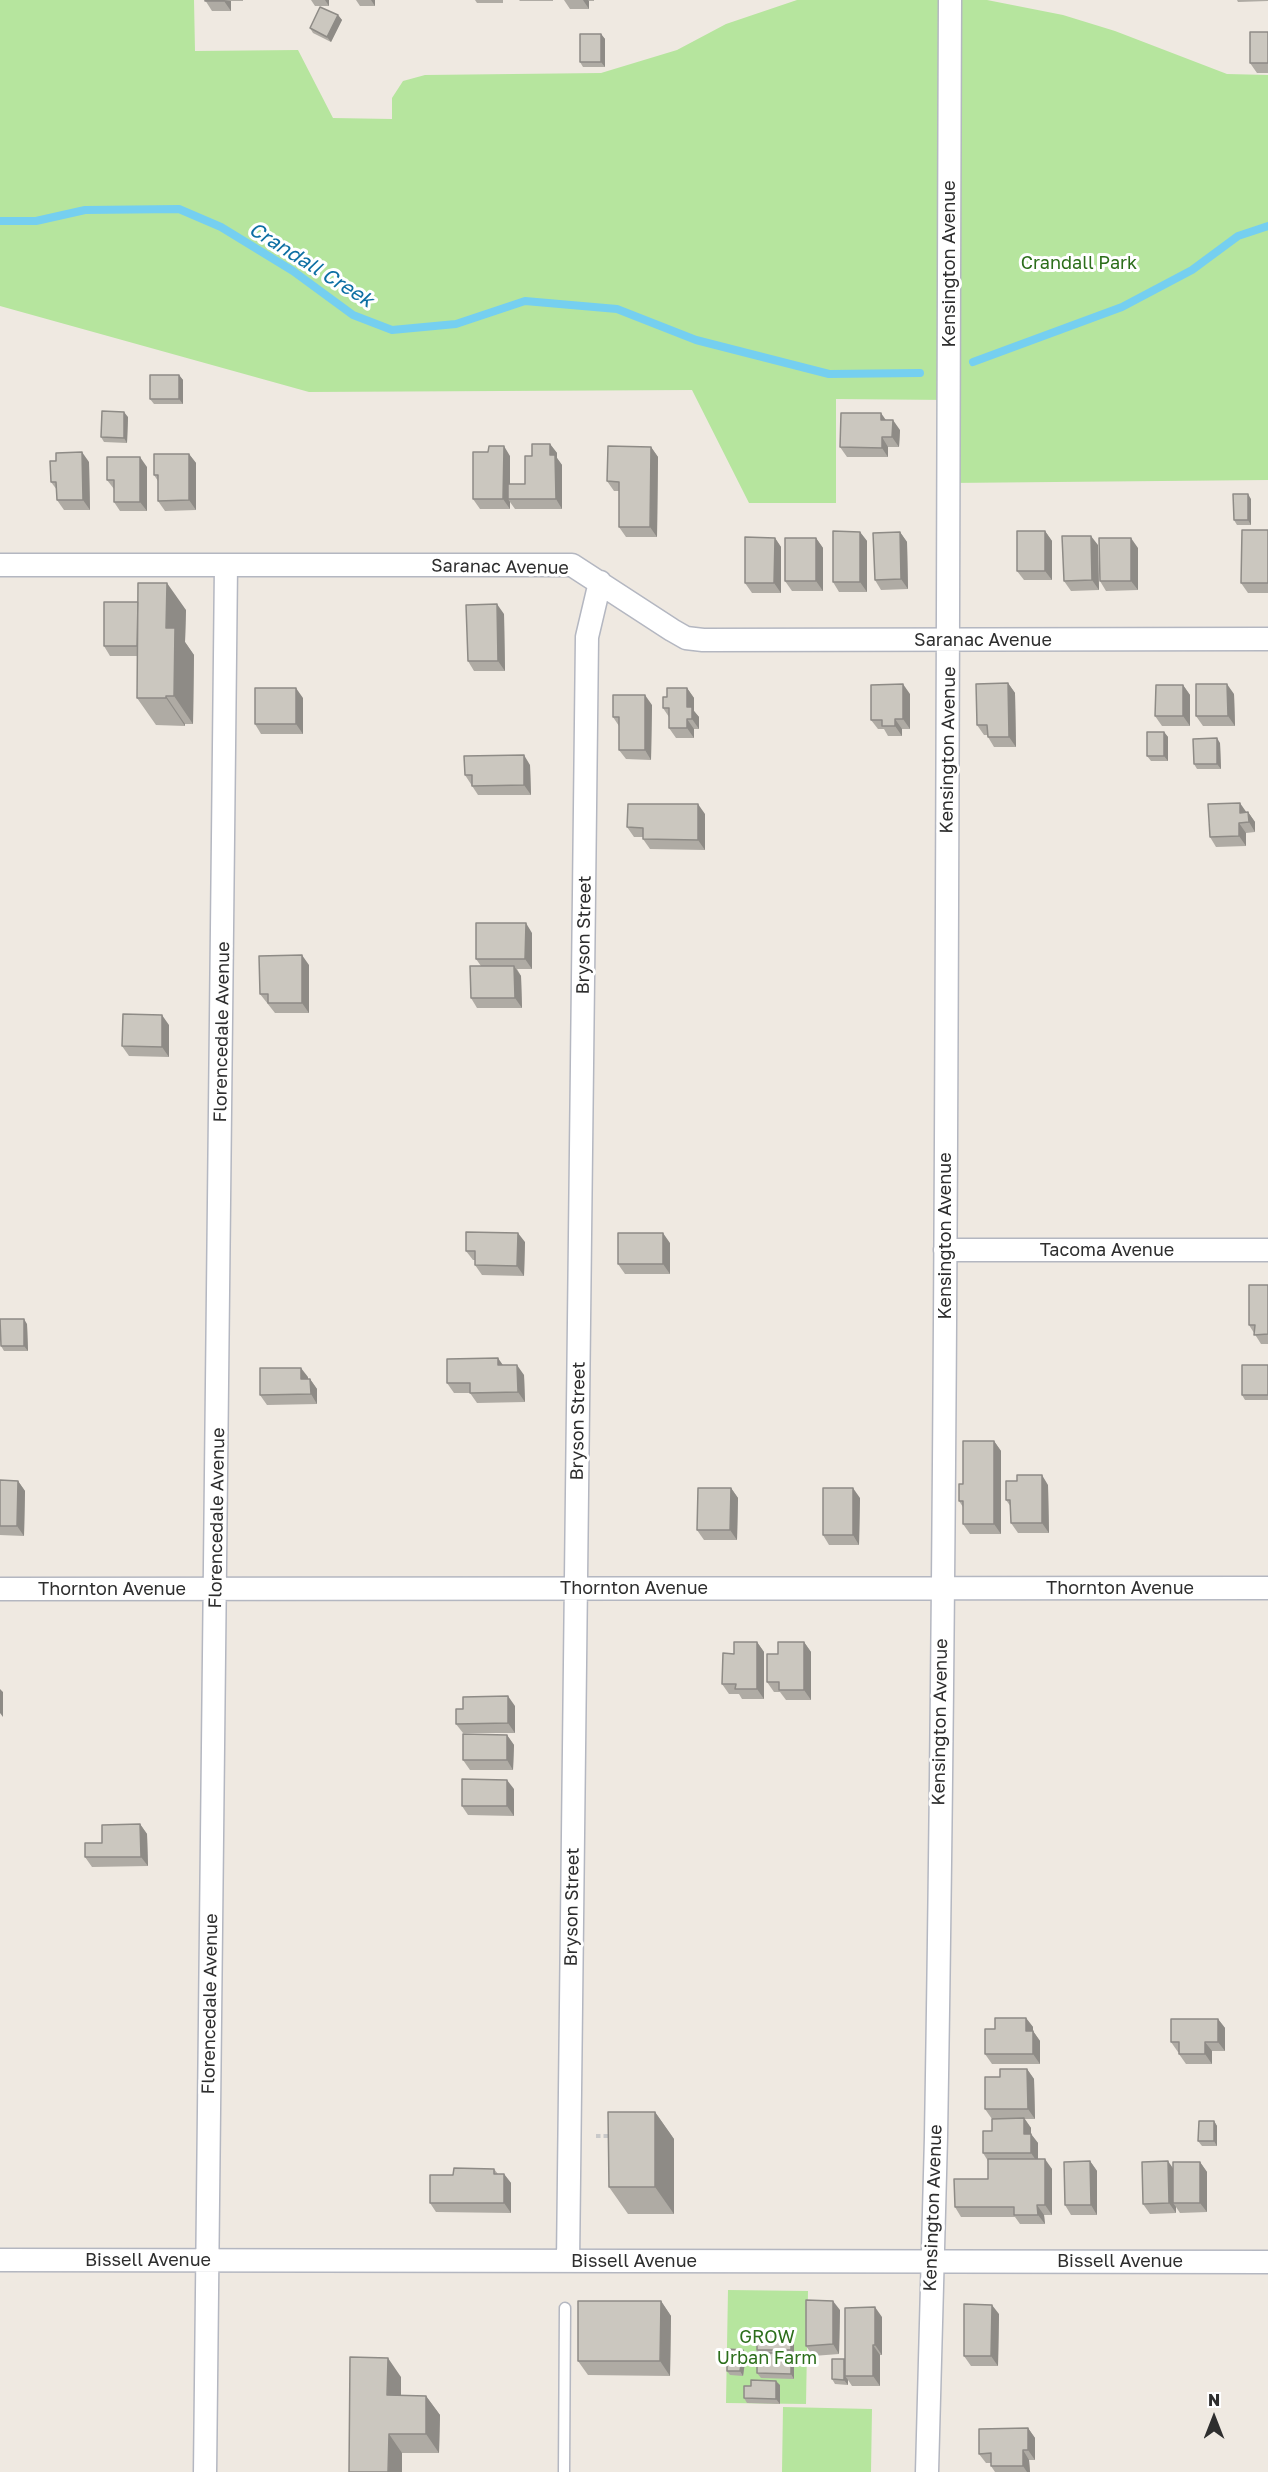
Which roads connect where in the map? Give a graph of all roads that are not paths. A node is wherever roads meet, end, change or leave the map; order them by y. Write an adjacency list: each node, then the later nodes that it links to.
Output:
1 (950, 0): 6 (street, Kensington Avenue)
2 (0, 565): 3 (street, Saranac Avenue)
3 (226, 565): 4 (street, Saranac Avenue); 13 (street, Florencedale Avenue)
4 (600, 582): 6 (street, Saranac Avenue); 9 (street, Bryson Street)
5 (1268, 639): 6 (street, Saranac Avenue)
6 (949, 640): 7 (street, Kensington Avenue)
7 (945, 1250): 8 (street, Tacoma Avenue); 10 (street, Kensington Avenue)
8 (1268, 1250)
9 (576, 1588): 10 (street, Thornton Avenue); 13 (street, Thornton Avenue); 16 (street, Bryson Street)
10 (941, 1588): 11 (street, Thornton Avenue); 17 (street, Kensington Avenue)
11 (1268, 1588)
12 (0, 1589): 13 (street, Thornton Avenue)
13 (216, 1589): 15 (street, Florencedale Avenue)
14 (0, 2260): 15 (street, Bissell Avenue)
15 (207, 2260): 16 (street, Bissell Avenue); 20 (street, Florencedale Avenue)
16 (568, 2261): 17 (street, Bissell Avenue)
17 (932, 2261): 18 (street, Bissell Avenue); 22 (street, Kensington Avenue)
18 (1268, 2262)
19 (565, 2308): 21 (lane)
20 (205, 2472)
21 (564, 2472)
22 (927, 2472)

